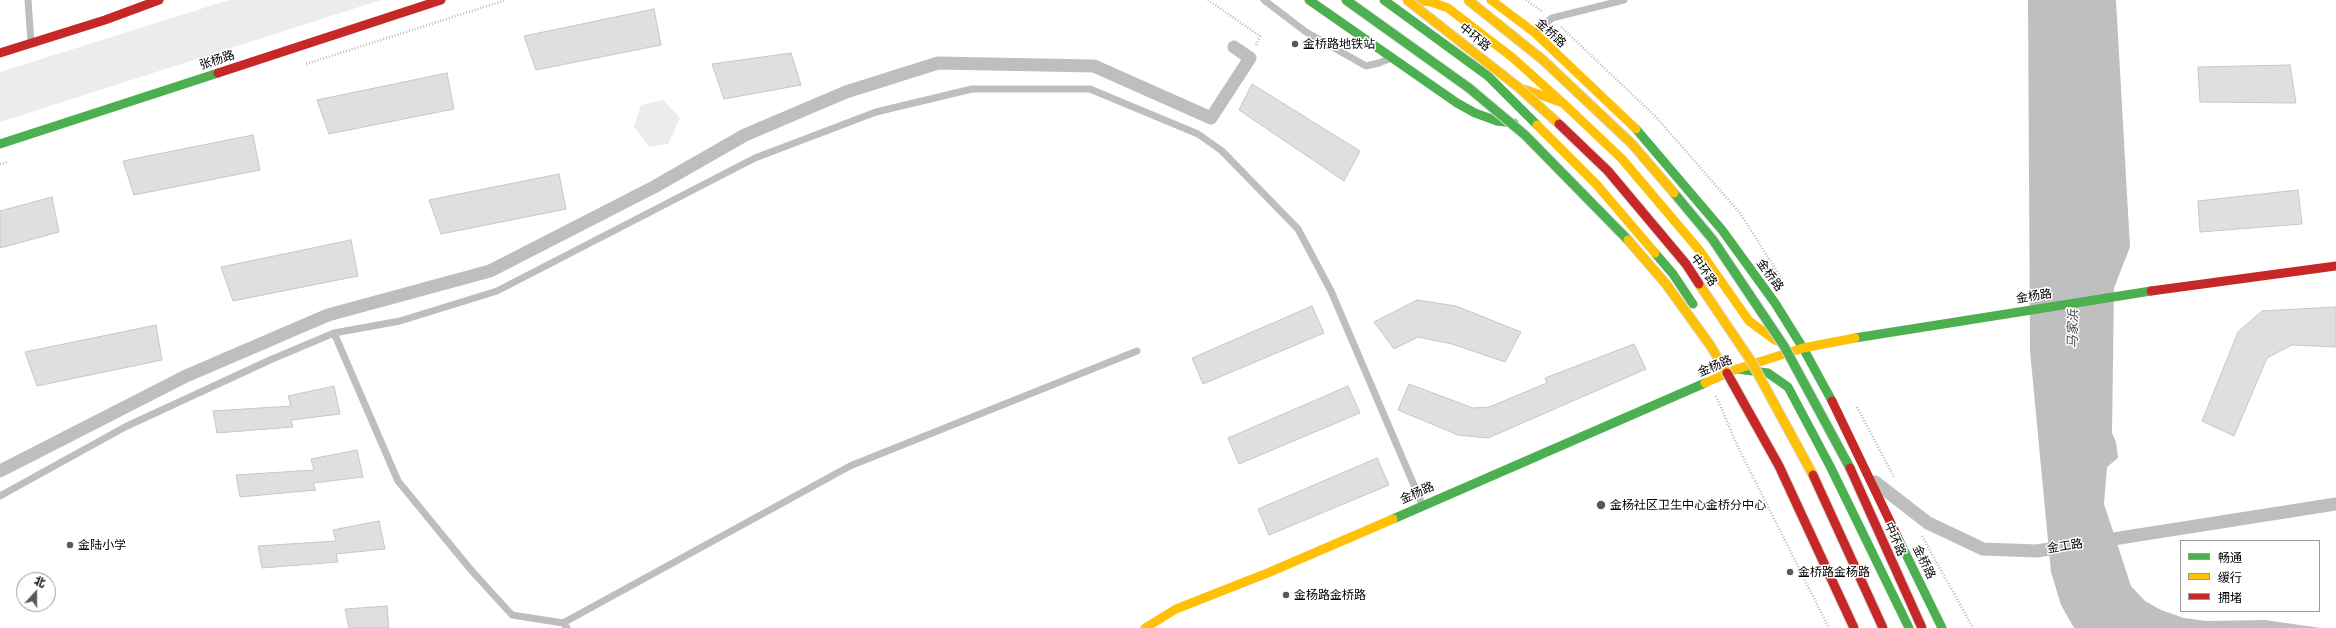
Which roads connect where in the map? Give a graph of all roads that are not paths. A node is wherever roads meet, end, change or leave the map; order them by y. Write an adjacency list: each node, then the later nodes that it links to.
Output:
1 (28, 0): 14 (lane)
2 (159, 0): 14 (main road)
3 (441, 0): 22 (main road, 张杨路)
4 (1264, 0): 17 (lane)
5 (1309, 0): 17 (main road)
6 (1346, 0): 38 (main road, bridge)
7 (1384, 0): 18 (main road)
8 (1408, 0): 21 (main road, 中环路, bridge)
9 (1414, 0): 19 (main road)
10 (1468, 0): 45 (main road, 中环路, bridge)
11 (1491, 0): 13 (main road, 金桥路)
12 (1624, 0): 13 (lane)
13 (1535, 33): 26 (main road, 金桥路)
14 (31, 43): 16 (main road)
15 (1234, 47): 33 (street)
16 (0, 53)
17 (1392, 57): 20 (main road)
18 (1488, 76): 19 (main road); 20 (main road)
19 (1563, 103): 26 (main road)
20 (1538, 126): 28 (main road)
21 (1564, 128): 24 (main road, bridge); 43 (main road, 中环路, bridge)
22 (0, 144)
23 (2336, 266): 26 (main road, 金杨路)
24 (1700, 307)
25 (334, 333): 35 (lane); 36 (lane); 40 (lane)
26 (1803, 348): 28 (main road, 金杨路); 34 (main road, 金桥路)
27 (1137, 351): 40 (lane)
28 (1733, 363): 29 (main road); 32 (main road); 36 (main road, 金杨路)
29 (1744, 382)
30 (1754, 402): 38 (main road, bridge)
31 (1770, 429): 38 (main road)
32 (1821, 450): 34 (street, 金工路); 44 (main road)
33 (0, 471)
34 (1870, 478): 37 (street, 金工路); 46 (main road, 金桥路)
35 (0, 496)
36 (1422, 504): 41 (main road, 金杨路)
37 (2336, 504)
38 (1814, 530): 42 (main road, bridge)
39 (1844, 582): 42 (main road)
40 (565, 625)
41 (1146, 628)
42 (1855, 628)
43 (1883, 628)
44 (1909, 628)
45 (1922, 628)
46 (1942, 628)

